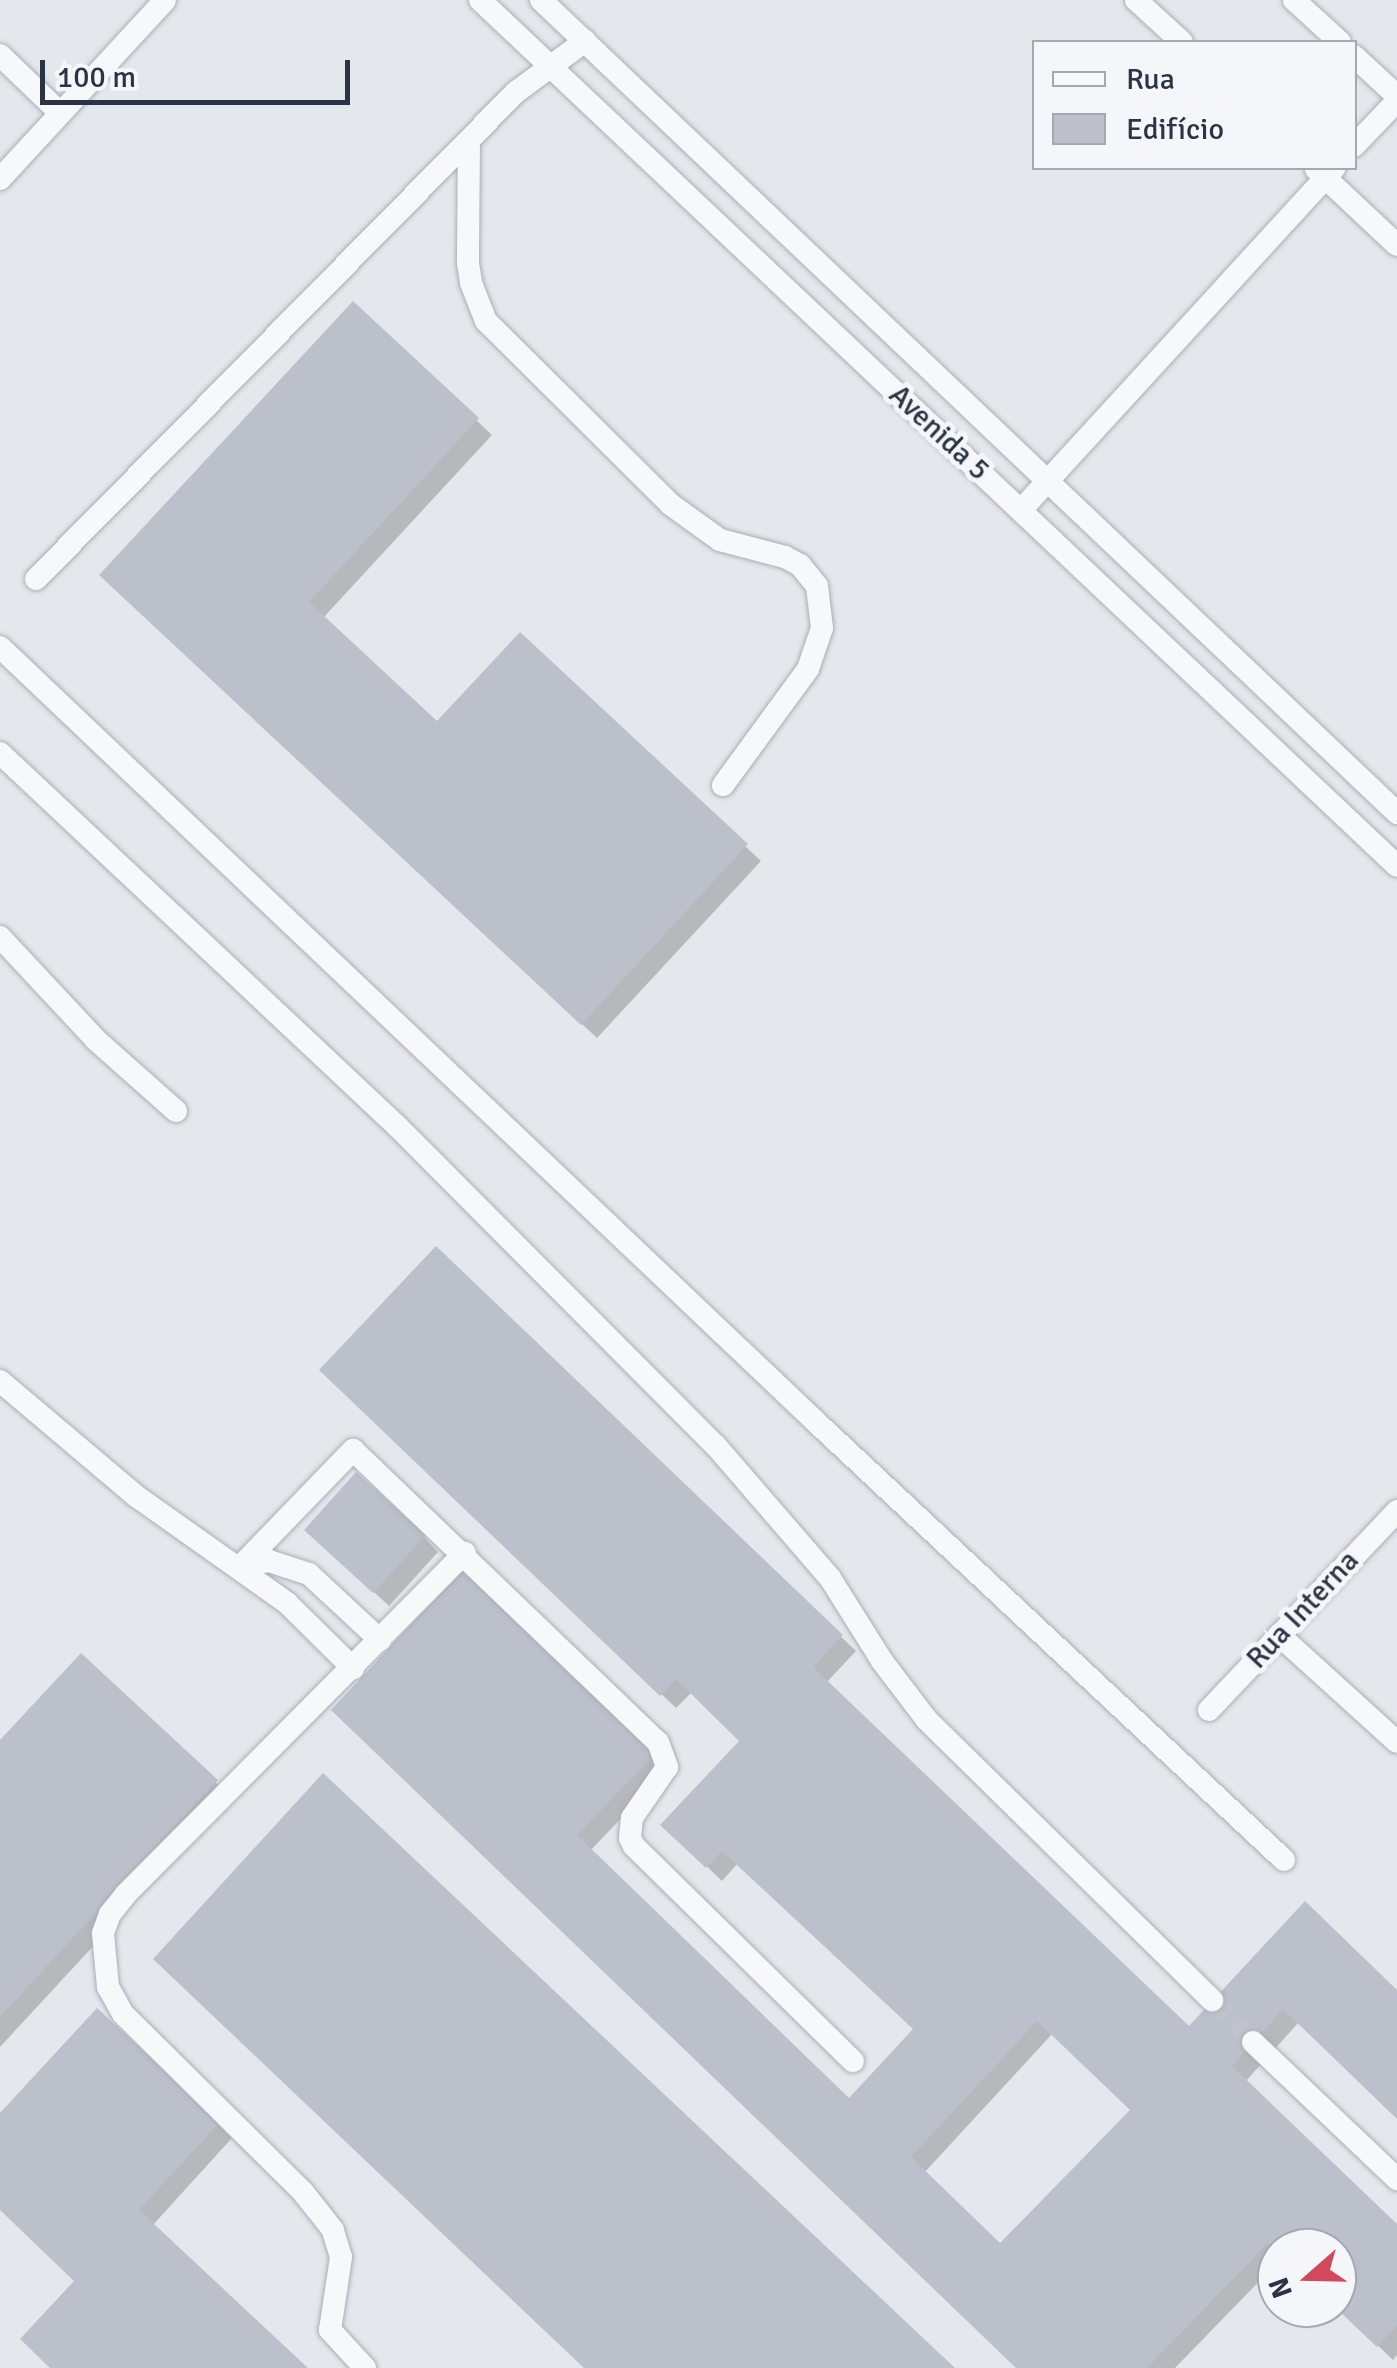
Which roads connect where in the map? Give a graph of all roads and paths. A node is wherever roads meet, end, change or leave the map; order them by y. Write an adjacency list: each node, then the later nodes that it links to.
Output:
1 (164, 0): 13 (lane)
2 (480, 0): 11 (lane, Avenida 5)
3 (541, 0): 6 (lane, Avenida 5)
4 (1136, 0): 7 (lane)
5 (1294, 0): 8 (lane)
6 (584, 40): 11 (lane); 16 (lane, Avenida 5)
7 (1180, 40)
8 (1338, 40)
9 (0, 56): 13 (lane)
10 (1357, 59): 12 (lane)
11 (550, 67): 14 (lane); 19 (lane, Avenida 5)
12 (1397, 98): 15 (lane)
13 (59, 112): 18 (lane)
14 (468, 140): 25 (lane); 28 (lane)
15 (1357, 143)
16 (713, 166): 19 (lane); 21 (lane, Avenida 5)
17 (1325, 171): 20 (lane); 23 (lane)
18 (0, 179)
19 (684, 195): 22 (lane, Avenida 5)
20 (1397, 246)
21 (801, 251): 22 (lane); 23 (lane, Avenida 5)
22 (776, 280): 24 (lane, Avenida 5)
23 (1047, 482): 24 (lane); 29 (lane, Avenida 5)
24 (1021, 510): 30 (lane, Avenida 5)
25 (36, 579)
26 (0, 647): 43 (lane)
27 (0, 753): 44 (lane)
28 (723, 785)
29 (1397, 814): 30 (lane)
30 (1372, 842): 31 (lane, Avenida 5)
31 (1397, 866)
32 (0, 937): 33 (lane)
33 (176, 1111)
34 (0, 1381): 37 (lane)
35 (1397, 1511): 38 (lane, Rua Interna)
36 (465, 1554): 37 (lane); 39 (lane); 46 (lane)
37 (240, 1566): 39 (lane); 40 (lane)
38 (1279, 1635): 41 (lane, Rua Interna); 42 (lane)
39 (380, 1640): 40 (lane)
40 (353, 1668): 48 (lane)
41 (1208, 1710)
42 (1397, 1742)
43 (1284, 1860)
44 (1212, 2000)
45 (1253, 2042): 47 (lane)
46 (852, 2062)
47 (1397, 2179)
48 (365, 2368)

